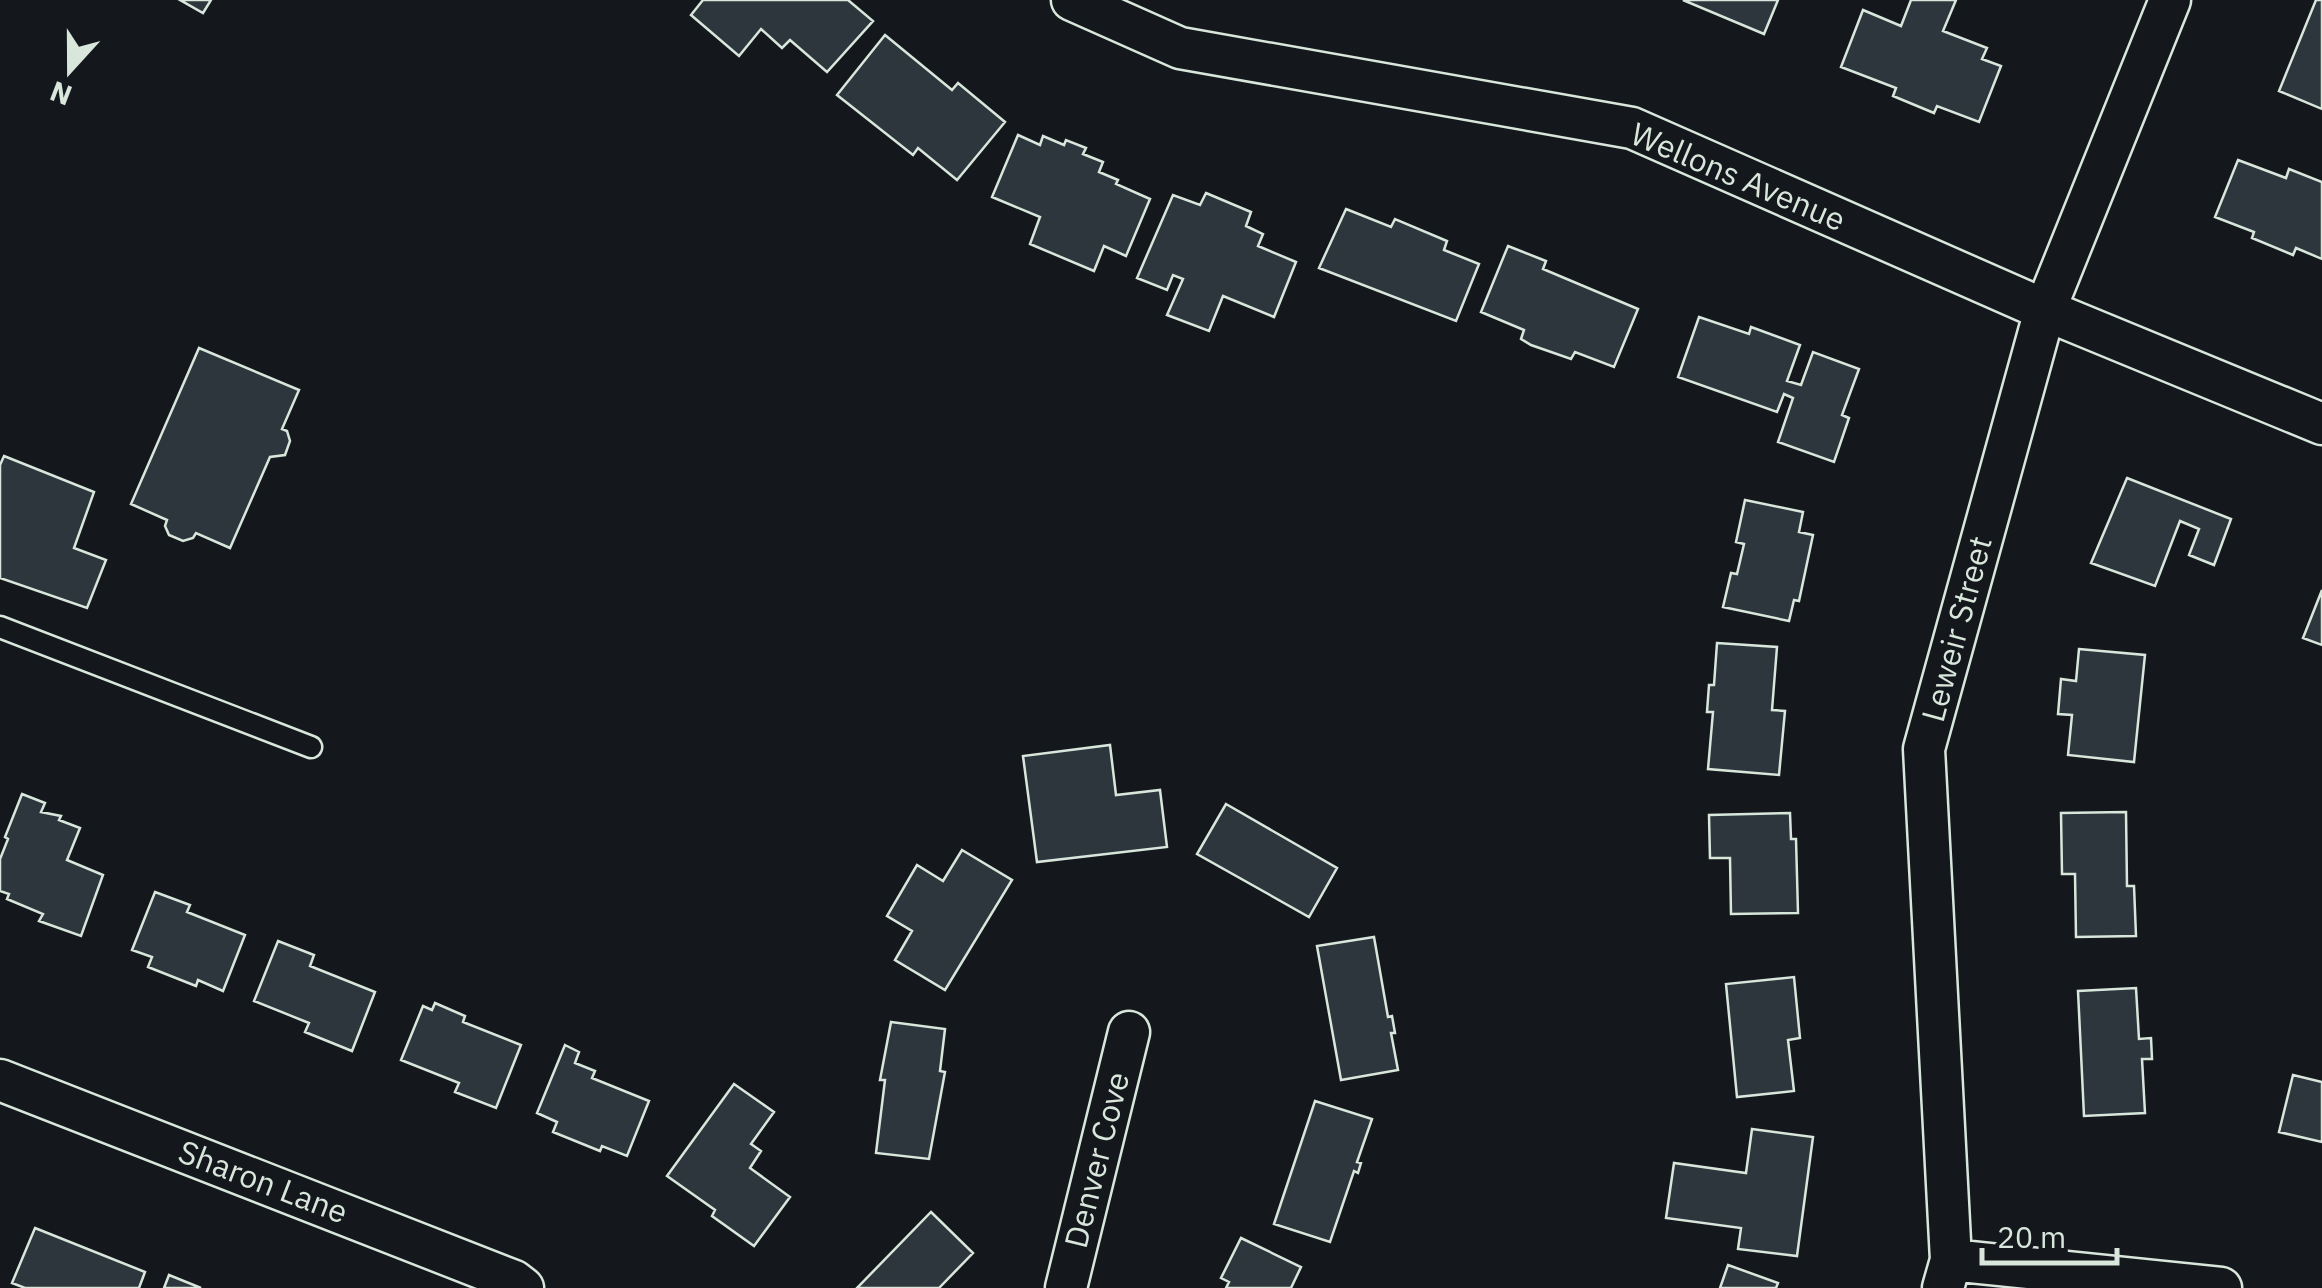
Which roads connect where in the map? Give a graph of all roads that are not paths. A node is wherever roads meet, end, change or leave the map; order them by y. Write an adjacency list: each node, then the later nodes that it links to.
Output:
1 (1072, 0): 3 (street, Wellons Avenue)
2 (2170, 0): 3 (street, Leweir Street)
3 (2044, 310): 4 (street, Wellons Avenue); 9 (street, Leweir Street)
4 (2322, 424)
5 (0, 627): 6 (lane)
6 (311, 747)
7 (1129, 1032): 11 (street, Denver Cove)
8 (0, 1080): 10 (street, Sharon Lane)
9 (1947, 1274): 12 (street)
10 (523, 1288)
11 (1066, 1288)
12 (2221, 1288)

